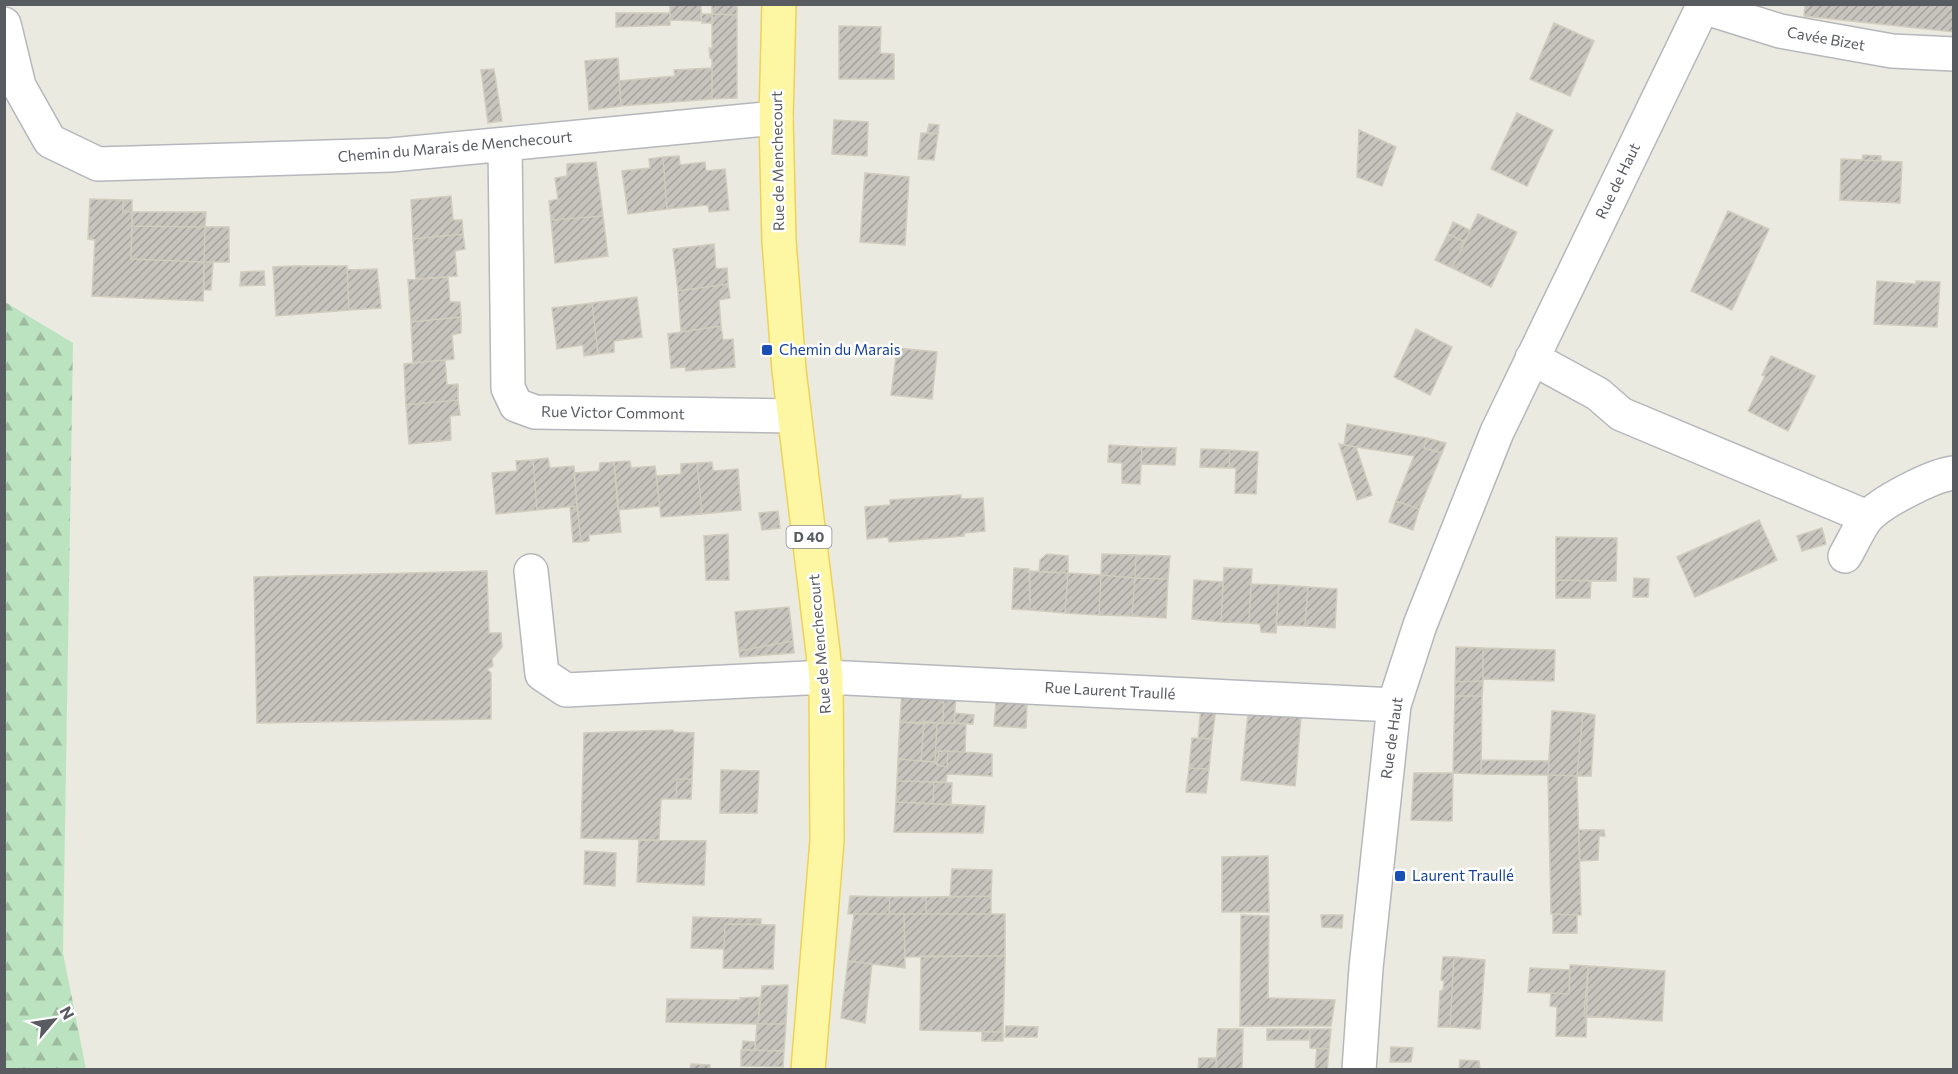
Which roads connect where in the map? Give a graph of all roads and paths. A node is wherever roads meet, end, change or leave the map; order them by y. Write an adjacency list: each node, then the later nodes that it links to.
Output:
1 (779, 4): 5 (main road, Rue de Menchecourt / D 40)
2 (1703, 6): 4 (street, Cavée Bizet); 7 (street, Rue de Haut)
3 (4, 24): 6 (street, Chemin du Marais de Menchecourt)
4 (1953, 54)
5 (776, 118): 6 (street, Chemin du Marais de Menchecourt); 8 (main road, Rue de Menchecourt / D 40)
6 (505, 144): 8 (street, Rue Victor Commont)
7 (1532, 358): 10 (street); 14 (street, Rue de Haut)
8 (795, 416): 13 (main road, Rue de Menchecourt / D 40)
9 (1953, 473): 10 (street)
10 (1868, 517): 11 (street)
11 (1845, 556)
12 (531, 571): 13 (street, Rue Laurent Traullé)
13 (826, 677): 14 (street, Rue Laurent Traullé); 15 (main road, Rue de Menchecourt / D 40)
14 (1394, 705): 16 (street, Rue de Haut)
15 (808, 1070)
16 (1359, 1070)

